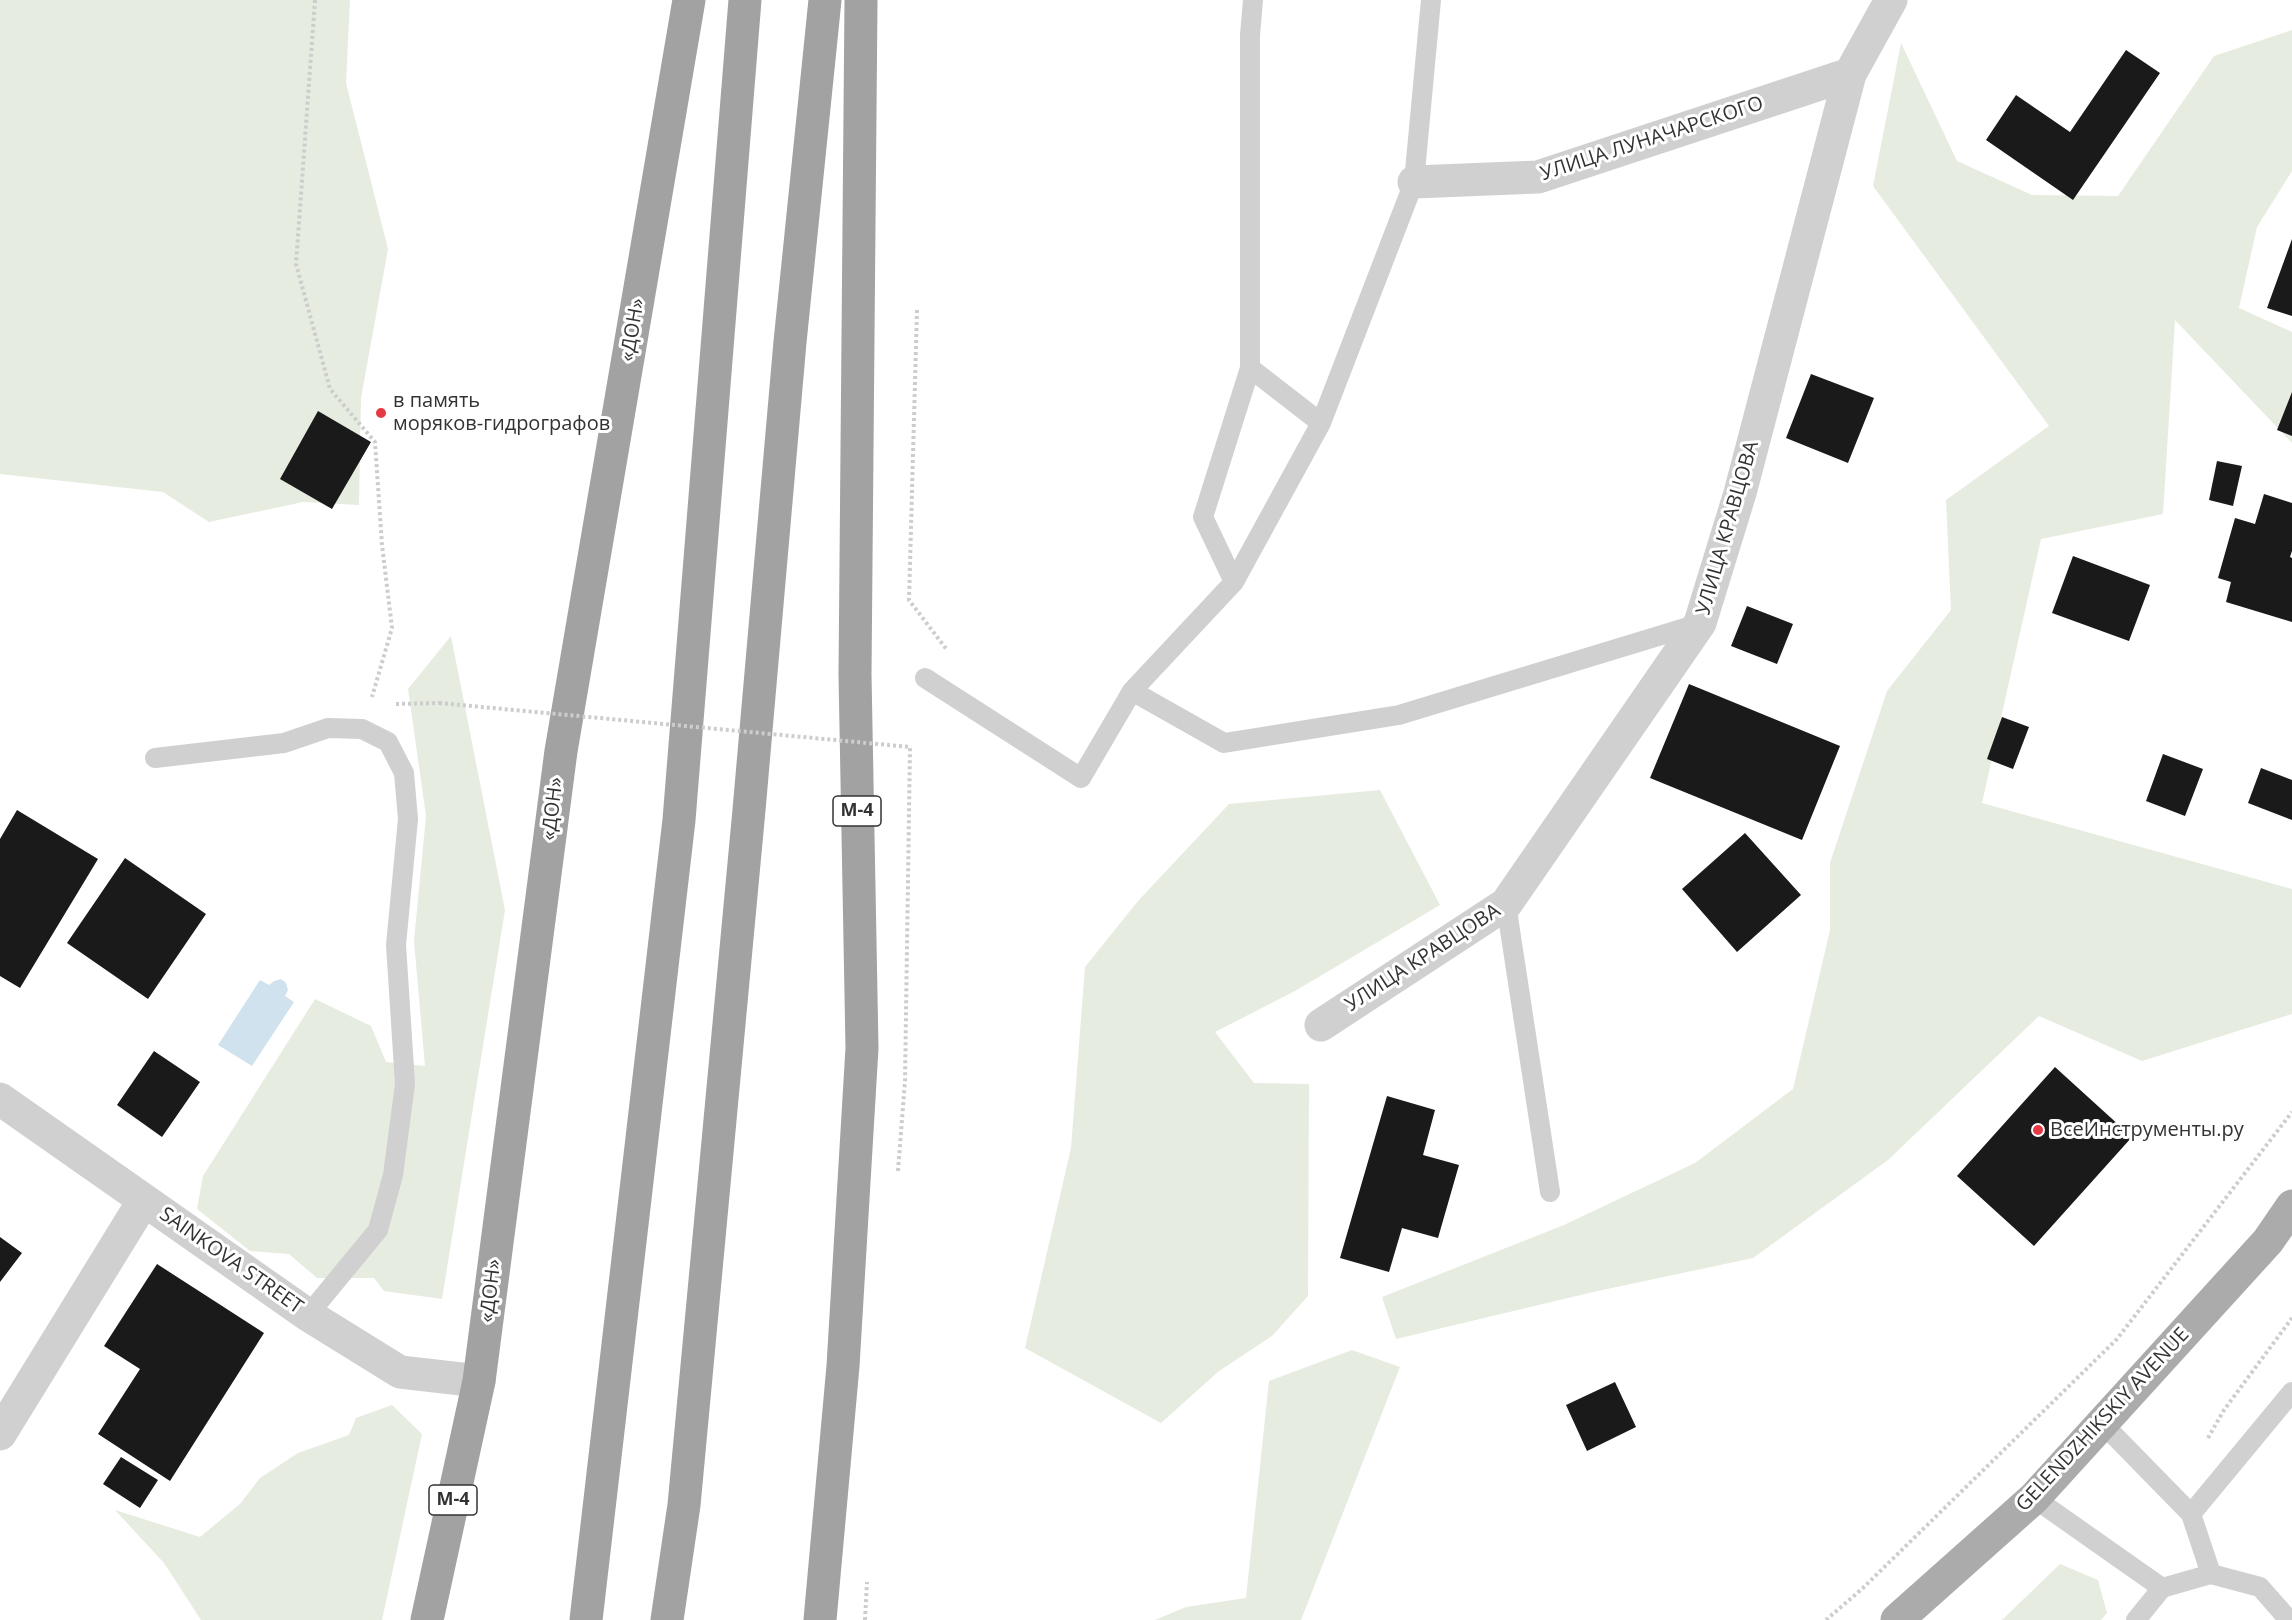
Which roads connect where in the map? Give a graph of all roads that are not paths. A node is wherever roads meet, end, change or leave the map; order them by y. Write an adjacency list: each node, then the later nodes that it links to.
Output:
1 (689, 0): 24 (highway, «ДОН» / М-4)
2 (745, 0): 33 (highway)
3 (825, 0): 34 (highway)
4 (861, 0): 35 (highway, М-4)
5 (1253, 0): 10 (lane)
6 (1431, 0): 9 (lane)
7 (1891, 0): 8 (street, УЛИЦА КРАВЦОВА)
8 (1850, 74): 9 (street, УЛИЦА ЛУНАЧАРСКОГО); 13 (street, УЛИЦА КРАВЦОВА)
9 (1414, 182): 11 (lane)
10 (1250, 368): 11 (lane); 12 (lane)
11 (1321, 423): 12 (lane)
12 (1234, 582): 15 (lane)
13 (1700, 623): 15 (lane); 17 (street, УЛИЦА КРАВЦОВА)
14 (925, 678): 15 (lane)
15 (1132, 691)
16 (155, 758): 23 (lane)
17 (1506, 904): 18 (street, УЛИЦА КРАВЦОВА); 20 (lane)
18 (1321, 1025)
19 (0, 1099): 21 (street, SAINKOVA STREET)
20 (1550, 1192)
21 (144, 1200): 23 (street, SAINKOVA STREET); 27 (street)
22 (2292, 1206): 26 (main road, GELENDZHIKSKIY AVENUE)
23 (308, 1315): 24 (street, SAINKOVA STREET)
24 (479, 1381): 32 (highway, «ДОН» / М-4)
25 (2292, 1392): 29 (lane)
26 (2102, 1424): 28 (main road, GELENDZHIKSKIY AVENUE); 29 (lane)
27 (0, 1434)
28 (2034, 1498): 31 (lane); 36 (main road, GELENDZHIKSKIY AVENUE)
29 (2191, 1514): 30 (lane)
30 (2211, 1574): 31 (lane); 38 (lane)
31 (2162, 1588): 37 (lane)
32 (427, 1620)
33 (586, 1620)
34 (667, 1620)
35 (820, 1620)
36 (1897, 1620)
37 (2136, 1620)
38 (2289, 1620)

